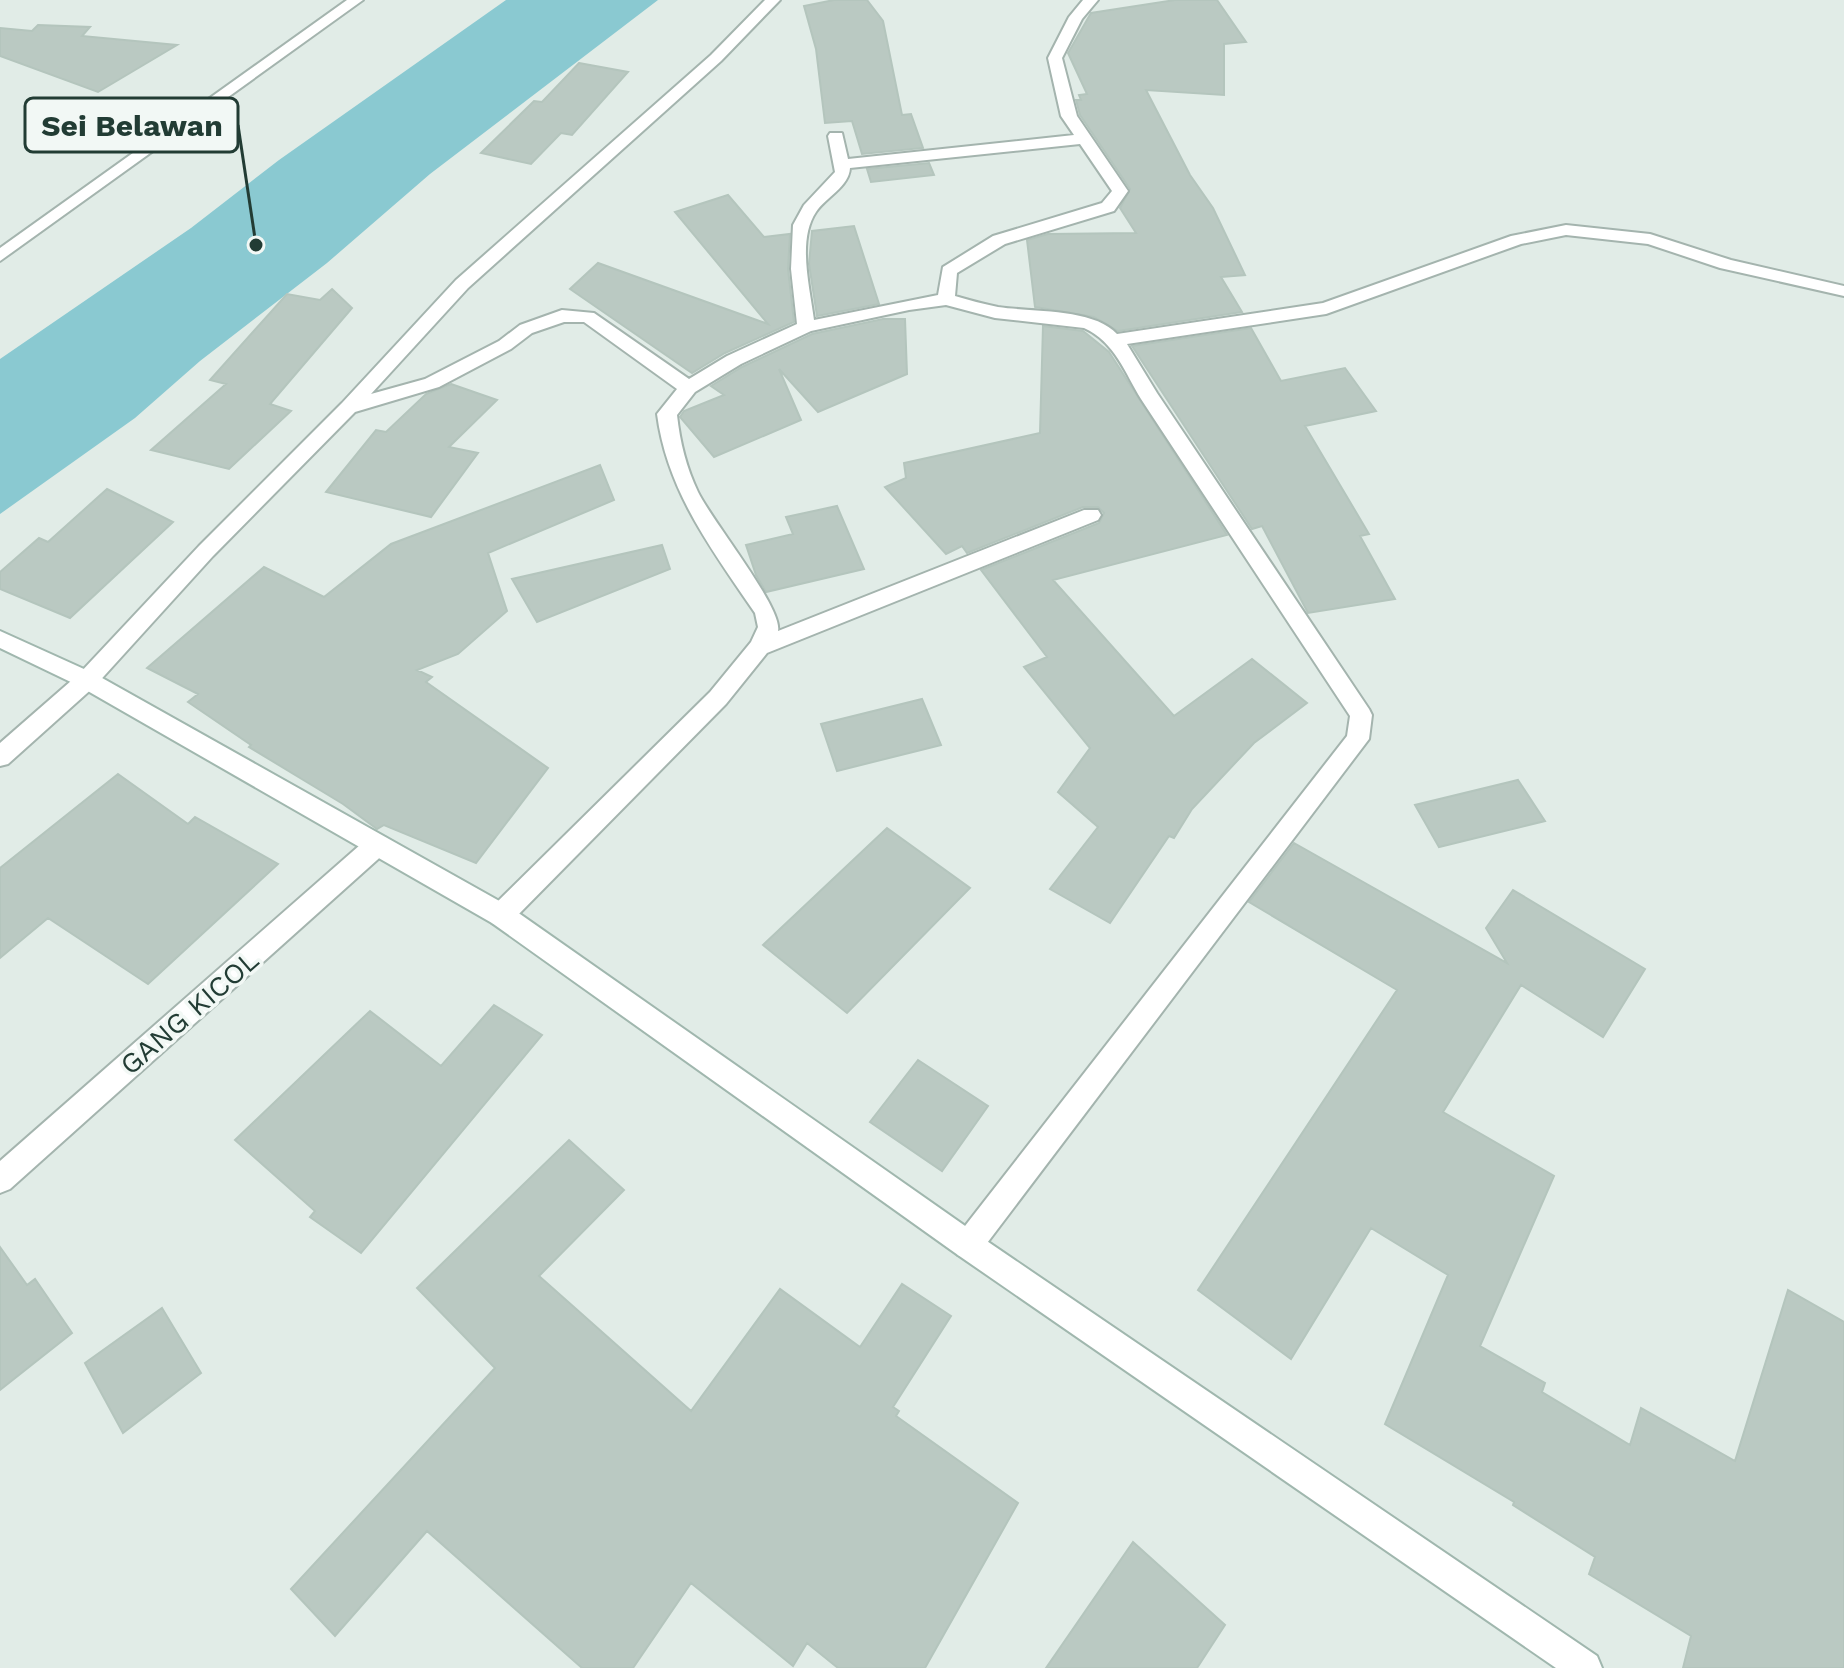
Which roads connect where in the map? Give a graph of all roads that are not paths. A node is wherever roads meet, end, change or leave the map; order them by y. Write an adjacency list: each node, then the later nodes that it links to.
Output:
1 (356, 0): 7 (street)
2 (773, 0): 13 (street)
3 (1091, 0): 5 (street)
4 (836, 136): 6 (street)
5 (1085, 139): 6 (street); 9 (street)
6 (842, 164): 10 (street)
7 (0, 256)
8 (1844, 291): 11 (street)
9 (946, 299): 10 (street); 11 (street)
10 (806, 327): 12 (street)
11 (1113, 340): 22 (street)
12 (688, 388): 13 (street); 16 (street)
13 (349, 407): 17 (street)
14 (1091, 515): 16 (street)
15 (0, 639): 17 (street)
16 (759, 647): 20 (street)
17 (87, 680): 18 (street); 19 (street)
18 (0, 757)
19 (377, 845): 20 (street); 21 (street, GANG KICOL)
20 (501, 915): 22 (street)
21 (0, 1179)
22 (968, 1245): 23 (street)
23 (1585, 1668)

